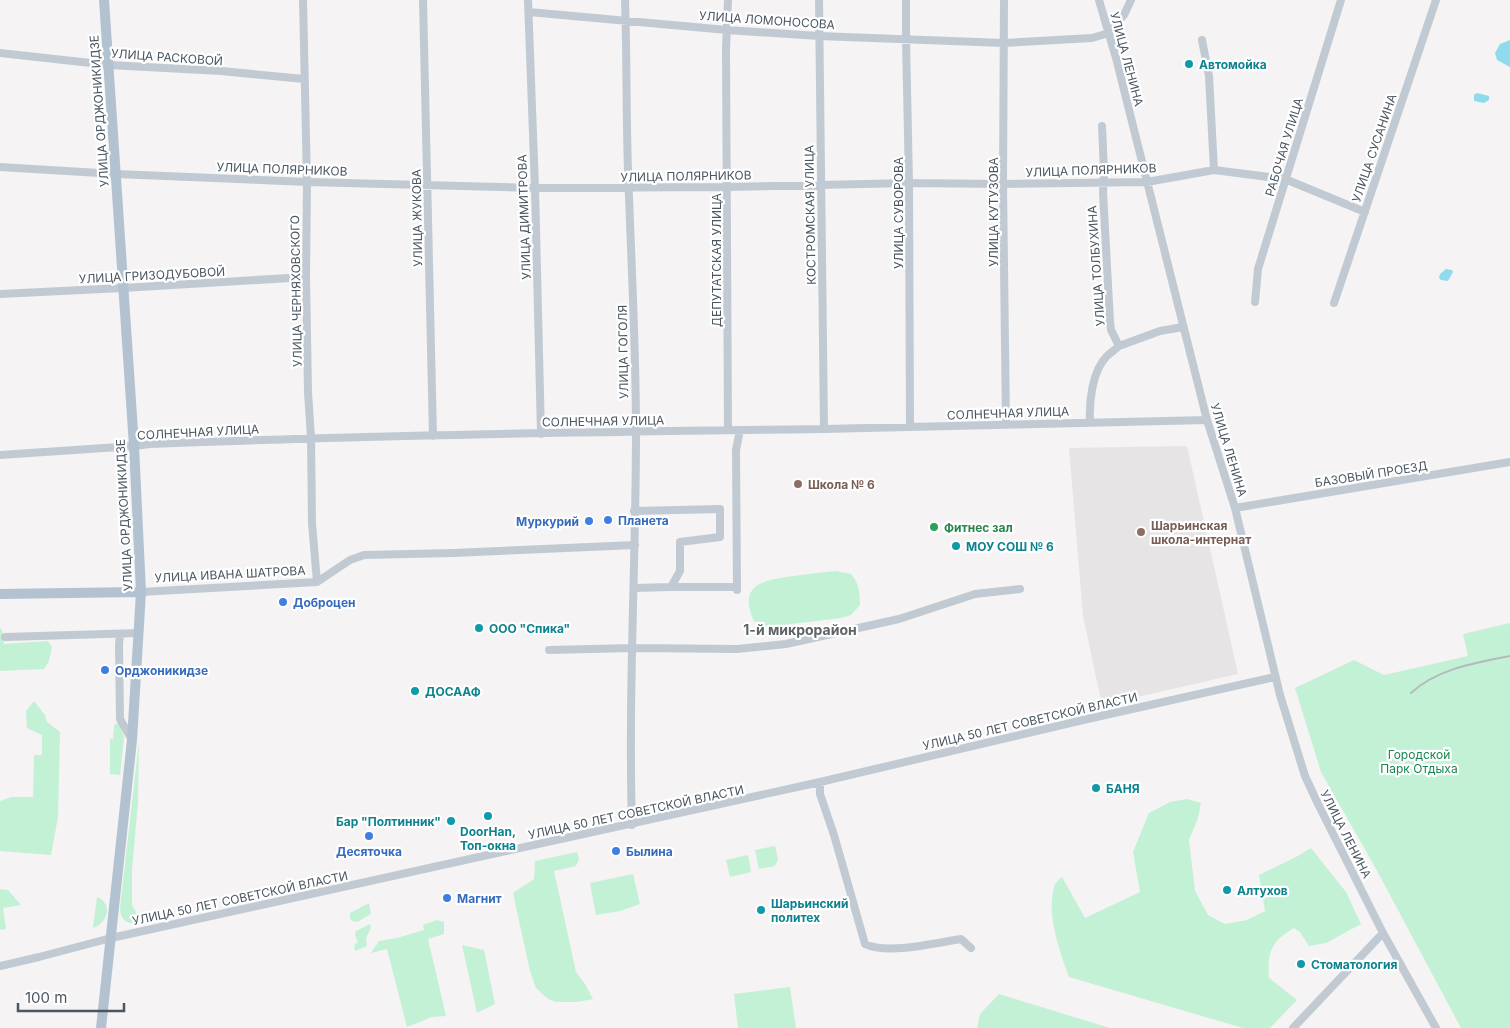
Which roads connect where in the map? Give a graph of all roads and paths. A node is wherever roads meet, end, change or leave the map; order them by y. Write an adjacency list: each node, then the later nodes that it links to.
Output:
1 (104, 0): 23 (main road, УЛИЦА ОРДЖОНИКИДЗЕ)
2 (302, 0): 24 (street, УЛИЦА ЧЕРНЯХОВСКОГО)
3 (421, 0): 36 (street, УЛИЦА ЖУКОВА)
4 (528, 0): 14 (street, УЛИЦА ДИМИТРОВА)
5 (625, 0): 15 (street, УЛИЦА ГОГОЛЯ)
6 (728, 0): 16 (street, ДЕПУТАТСКАЯ УЛИЦА)
7 (819, 0): 18 (street, КОСТРОМСКАЯ УЛИЦА)
8 (906, 0): 19 (street, УЛИЦА СУВОРОВА)
9 (1004, 0): 21 (street, УЛИЦА КУТУЗОВА)
10 (1099, 0): 17 (street, УЛИЦА ЛЕНИНА)
11 (1132, 0): 17 (street)
12 (1341, 0): 29 (street, РАБОЧАЯ УЛИЦА)
13 (1436, 0): 40 (street, УЛИЦА СУСАНИНА)
14 (529, 12): 15 (street, УЛИЦА ЛОМОНОСОВА); 38 (street, УЛИЦА ДИМИТРОВА)
15 (626, 21): 16 (street, УЛИЦА ЛОМОНОСОВА); 39 (street, УЛИЦА ГОГОЛЯ)
16 (727, 30): 18 (street, УЛИЦА ЛОМОНОСОВА); 37 (street, ДЕПУТАТСКАЯ УЛИЦА)
17 (1110, 33): 21 (street, УЛИЦА ЛОМОНОСОВА); 32 (street, УЛИЦА ЛЕНИНА)
18 (820, 36): 19 (street, УЛИЦА ЛОМОНОСОВА); 35 (street, КОСТРОМСКАЯ УЛИЦА)
19 (906, 39): 21 (street, УЛИЦА ЛОМОНОСОВА); 33 (street, УЛИЦА СУВОРОВА)
20 (1202, 40): 27 (street)
21 (1004, 43): 34 (street, УЛИЦА КУТУЗОВА)
22 (0, 53): 23 (street, УЛИЦА РАСКОВОЙ)
23 (109, 65): 24 (street, УЛИЦА РАСКОВОЙ); 28 (main road, УЛИЦА ОРДЖОНИКИДЗЕ)
24 (304, 79): 30 (street, УЛИЦА ЧЕРНЯХОВСКОГО)
25 (1102, 126): 31 (street, УЛИЦА ТОЛБУХИНА)
26 (0, 167): 28 (street, УЛИЦА ПОЛЯРНИКОВ)
27 (1214, 170): 29 (street, УЛИЦА ПОЛЯРНИКОВ); 32 (street, УЛИЦА ПОЛЯРНИКОВ)
28 (116, 174): 30 (street, УЛИЦА ПОЛЯРНИКОВ); 42 (main road, УЛИЦА ОРДЖОНИКИДЗЕ)
29 (1285, 179): 40 (street, УЛИЦА ПОЛЯРНИКОВ); 44 (street, РАБОЧАЯ УЛИЦА)
30 (307, 182): 36 (street, УЛИЦА ПОЛЯРНИКОВ); 41 (street, УЛИЦА ЧЕРНЯХОВСКОГО)
31 (1104, 182): 32 (street, УЛИЦА ПОЛЯРНИКОВ); 34 (street, УЛИЦА ПОЛЯРНИКОВ); 47 (street, УЛИЦА ТОЛБУХИНА)
32 (1147, 182): 46 (street, УЛИЦА ЛЕНИНА)
33 (909, 183): 34 (street, УЛИЦА ПОЛЯРНИКОВ); 35 (street, УЛИЦА ПОЛЯРНИКОВ); 51 (street, УЛИЦА СУВОРОВА)
34 (1003, 184): 50 (street, УЛИЦА КУТУЗОВА)
35 (821, 185): 37 (street, УЛИЦА ПОЛЯРНИКОВ); 52 (street, КОСТРОМСКАЯ УЛИЦА)
36 (427, 186): 38 (street, УЛИЦА ПОЛЯРНИКОВ); 57 (street, УЛИЦА ЖУКОВА)
37 (727, 187): 39 (street, УЛИЦА ПОЛЯРНИКОВ); 53 (street, ДЕПУТАТСКАЯ УЛИЦА)
38 (535, 188): 39 (street, УЛИЦА ПОЛЯРНИКОВ); 56 (street, УЛИЦА ДИМИТРОВА)
39 (629, 188): 55 (street, УЛИЦА ГОГОЛЯ)
40 (1365, 212): 45 (street, УЛИЦА СУСАНИНА)
41 (306, 277): 42 (street, УЛИЦА ГРИЗОДУБОВОЙ); 58 (street, УЛИЦА ЧЕРНЯХОВСКОГО)
42 (123, 288): 43 (street, УЛИЦА ГРИЗОДУБОВОЙ); 59 (main road, УЛИЦА ОРДЖОНИКИДЗЕ)
43 (0, 294)
44 (1255, 302)
45 (1334, 303)
46 (1183, 327): 47 (street); 48 (street, УЛИЦА ЛЕНИНА)
47 (1119, 346): 49 (street)
48 (1207, 420): 49 (street, СОЛНЕЧНАЯ УЛИЦА); 62 (street, УЛИЦА ЛЕНИНА)
49 (1090, 422): 50 (street, СОЛНЕЧНАЯ УЛИЦА)
50 (1006, 424): 51 (street, СОЛНЕЧНАЯ УЛИЦА)
51 (910, 427): 52 (street, СОЛНЕЧНАЯ УЛИЦА)
52 (824, 429): 54 (street, СОЛНЕЧНАЯ УЛИЦА)
53 (728, 430): 54 (street, СОЛНЕЧНАЯ УЛИЦА); 55 (street, СОЛНЕЧНАЯ УЛИЦА)
54 (740, 430): 66 (street)
55 (636, 431): 56 (street, СОЛНЕЧНАЯ УЛИЦА); 63 (street, УЛИЦА ГОГОЛЯ)
56 (541, 434): 57 (street, СОЛНЕЧНАЯ УЛИЦА)
57 (433, 436): 58 (street, СОЛНЕЧНАЯ УЛИЦА)
58 (311, 438): 59 (street, СОЛНЕЧНАЯ УЛИЦА); 65 (street, УЛИЦА ЧЕРНЯХОВСКОГО)
59 (134, 446): 60 (street, СОЛНЕЧНАЯ УЛИЦА); 69 (main road, УЛИЦА ОРДЖОНИКИДЗЕ)
60 (0, 455)
61 (1510, 462): 62 (street, БАЗОВЫЙ ПРОЕЗД)
62 (1235, 508): 76 (street, УЛИЦА ЛЕНИНА)
63 (634, 511): 64 (street, УЛИЦА ГОГОЛЯ); 66 (street)
64 (635, 545): 65 (street, УЛИЦА ИВАНА ШАТРОВА); 67 (street, УЛИЦА ГОГОЛЯ)
65 (317, 582): 69 (street, УЛИЦА ИВАНА ШАТРОВА)
66 (671, 587): 67 (street)
67 (634, 588): 74 (street, УЛИЦА ГОГОЛЯ)
68 (1020, 589): 74 (street)
69 (141, 592): 70 (main road, УЛИЦА ИВАНА ШАТРОВА); 71 (main road, УЛИЦА ОРДЖОНИКИДЗЕ)
70 (0, 594)
71 (138, 633): 72 (street); 77 (main road, УЛИЦА ОРДЖОНИКИДЗЕ)
72 (121, 634): 73 (street); 77 (street)
73 (5, 637)
74 (633, 648): 75 (street); 79 (street, УЛИЦА ГОГОЛЯ)
75 (549, 650)
76 (1276, 677): 78 (street, УЛИЦА 50 ЛЕТ СОВЕТСКОЙ ВЛАСТИ); 80 (street, УЛИЦА ЛЕНИНА)
77 (132, 740): 81 (main road, УЛИЦА ОРДЖОНИКИДЗЕ)
78 (820, 782): 79 (street, УЛИЦА 50 ЛЕТ СОВЕТСКОЙ ВЛАСТИ); 82 (street)
79 (632, 825): 81 (street, УЛИЦА 50 ЛЕТ СОВЕТСКОЙ ВЛАСТИ)
80 (1383, 932): 85 (street); 86 (street, УЛИЦА ЛЕНИНА)
81 (111, 938): 83 (street, УЛИЦА 50 ЛЕТ СОВЕТСКОЙ ВЛАСТИ); 84 (main road, УЛИЦА ОРДЖОНИКИДЗЕ)
82 (971, 948)
83 (0, 966)
84 (101, 1028)
85 (1293, 1028)
86 (1436, 1028)

